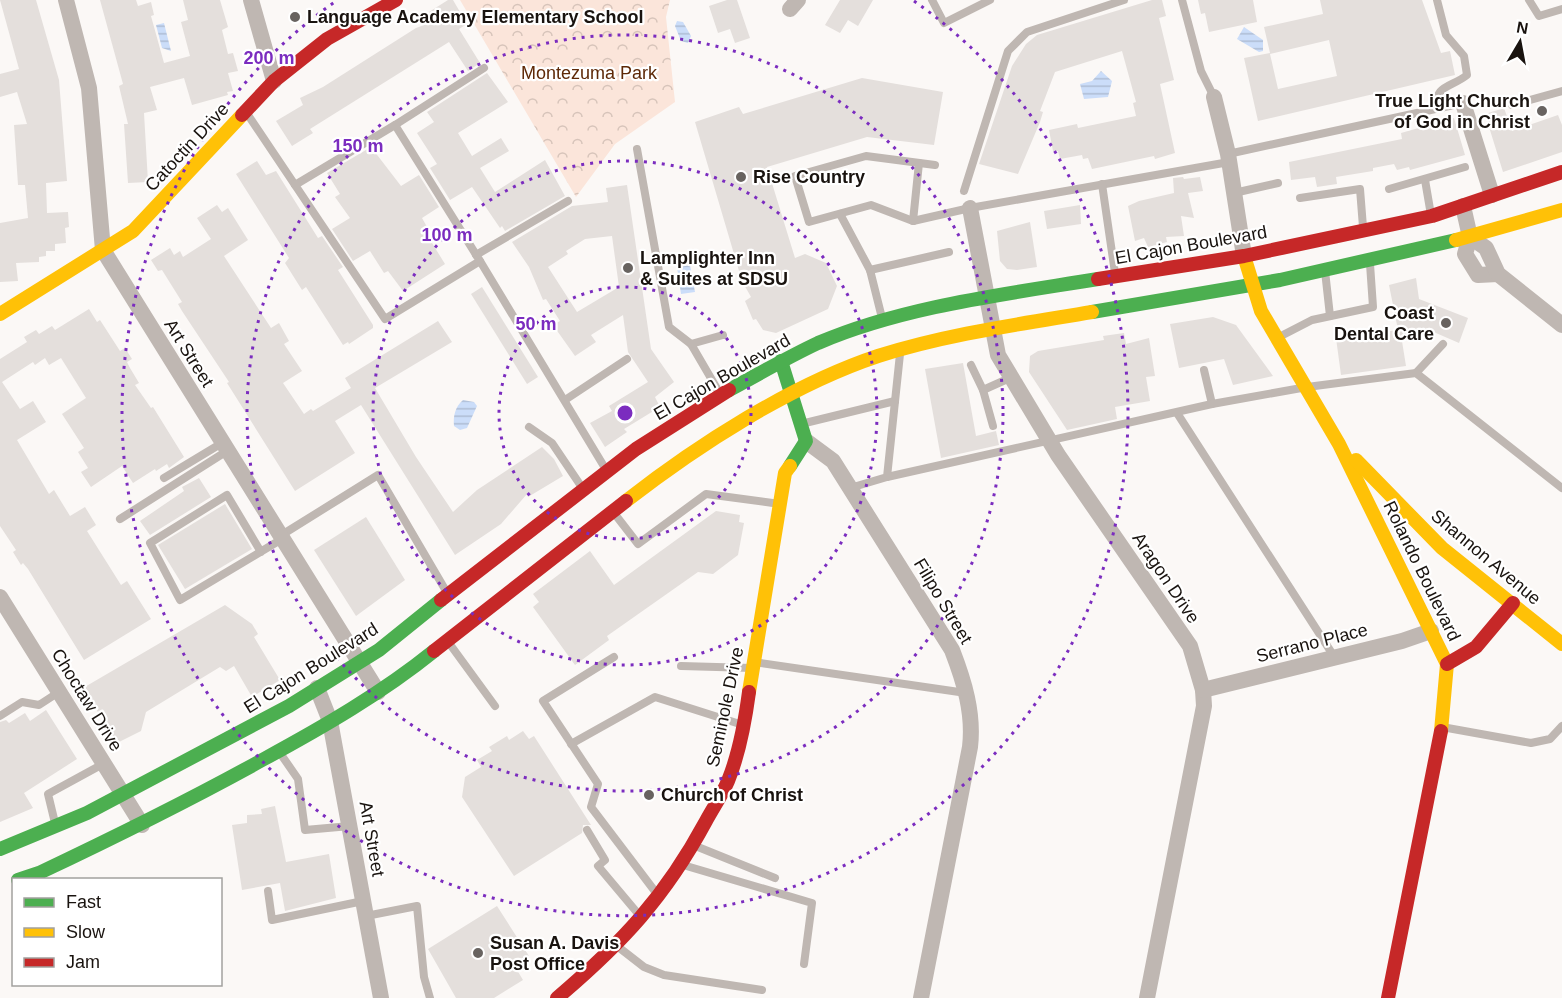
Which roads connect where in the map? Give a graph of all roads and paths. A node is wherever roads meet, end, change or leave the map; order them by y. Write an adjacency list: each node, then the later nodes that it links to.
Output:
1 (66, 0): 44 (street, Art Street)
2 (251, 0): 12 (street)
3 (396, 0): 12 (main road, Catoctin Drive)
4 (932, 0): 5 (lane)
5 (990, 0)
6 (1124, 0): 31 (lane)
7 (1182, 0): 14 (lane)
8 (1437, 0): 17 (lane)
9 (1529, 0): 10 (lane)
10 (1562, 9)
11 (484, 68): 19 (lane)
12 (274, 81): 18 (main road, Catoctin Drive)
13 (1562, 91): 16 (lane)
14 (1214, 98): 21 (street)
15 (1464, 103): 17 (lane); 33 (street)
16 (1512, 105)
17 (1436, 109): 21 (lane)
18 (245, 112): 29 (lane); 44 (main road, Catoctin Drive)
19 (395, 125): 29 (lane); 47 (lane)
20 (637, 149): 61 (lane)
21 (1229, 158): 28 (lane); 32 (street)
22 (919, 163): 23 (lane); 39 (lane); 41 (lane)
23 (934, 165)
24 (1465, 167): 26 (lane)
25 (1562, 172): 33 (main road, El Cajon Boulevard)
26 (1425, 180): 30 (lane); 40 (lane)
27 (1278, 183): 32 (lane)
28 (1102, 184): 37 (lane); 51 (lane)
29 (295, 185): 47 (lane)
30 (1389, 189)
31 (964, 191)
32 (1234, 193): 46 (street)
33 (1492, 195): 36 (main road, El Cajon Boulevard)
34 (1300, 198): 42 (lane)
35 (568, 201): 47 (lane)
36 (1463, 206): 40 (main road, El Cajon Boulevard); 43 (street)
37 (970, 208): 41 (lane); 53 (street, Aragon Drive)
38 (1562, 210): 43 (main road)
39 (840, 214): 41 (lane); 49 (lane)
40 (1432, 216): 42 (main road, El Cajon Boulevard)
41 (913, 221)
42 (1363, 230): 46 (main road, El Cajon Boulevard)
43 (1470, 237): 48 (main road); 57 (street)
44 (103, 250): 54 (main road, Catoctin Drive); 84 (street, Art Street)
45 (950, 252): 49 (lane)
46 (1244, 256): 51 (main road, El Cajon Boulevard); 52 (main road, Rolando Boulevard)
47 (478, 258): 74 (lane)
48 (1369, 262): 50 (main road); 55 (lane)
49 (870, 270): 56 (lane)
50 (1325, 271): 52 (main road); 55 (lane)
51 (1116, 276): 53 (main road, El Cajon Boulevard)
52 (1253, 285): 58 (main road); 60 (main road, Rolando Boulevard)
53 (987, 297): 56 (main road, El Cajon Boulevard); 58 (street, Aragon Drive)
54 (0, 314)
55 (1330, 316): 60 (lane)
56 (883, 321): 65 (main road, El Cajon Boulevard)
57 (1562, 325)
58 (992, 329): 63 (main road); 69 (street, Aragon Drive)
59 (723, 335): 61 (lane)
60 (1278, 338): 70 (main road, Rolando Boulevard)
61 (691, 344): 73 (lane)
62 (1443, 344): 68 (lane)
63 (901, 351): 72 (main road); 75 (lane)
64 (627, 359): 74 (lane)
65 (781, 361): 72 (main road); 73 (main road, El Cajon Boulevard)
66 (971, 365): 71 (lane)
67 (1204, 370): 76 (lane)
68 (1416, 373): 70 (lane); 89 (lane)
69 (1012, 377): 71 (lane); 82 (street, Aragon Drive)
70 (1307, 387): 76 (lane); 83 (main road, Rolando Boulevard)
71 (983, 390): 79 (lane)
72 (792, 392): 78 (main road); 92 (main road)
73 (721, 395): 85 (main road, El Cajon Boulevard)
74 (564, 400): 85 (lane)
75 (895, 401): 78 (lane); 86 (lane)
76 (1212, 404): 77 (lane)
77 (1177, 413): 82 (lane); 103 (lane)
78 (801, 424): 81 (main road)
79 (993, 426)
80 (529, 427): 90 (lane)
81 (806, 441): 88 (street, Filipo Street); 91 (main road, Seminole Drive)
82 (1049, 441): 86 (lane); 109 (street, Aragon Drive)
83 (1339, 444): 98 (main road, Shannon Avenue); 99 (main road, Rolando Boulevard)
84 (225, 447): 87 (lane); 93 (lane); 94 (street, Art Street)
85 (607, 471): 90 (main road, El Cajon Boulevard)
86 (887, 477): 88 (lane)
87 (164, 478)
88 (850, 488): 112 (street, Filipo Street)
89 (1562, 488)
90 (583, 489): 96 (main road, El Cajon Boulevard)
91 (780, 504): 92 (lane); 106 (main road, Seminole Drive)
92 (612, 511): 100 (main road)
93 (120, 519)
94 (281, 538): 95 (lane); 96 (lane); 104 (street, Art Street)
95 (261, 552): 95 (lane)
96 (447, 594): 104 (main road, El Cajon Boulevard)
97 (0, 597): 110 (street, Choctaw Drive)
98 (1513, 603): 101 (main road, Shannon Avenue); 105 (main road)
99 (1431, 631): 103 (street, Serrano Place); 105 (main road, Rolando Boulevard)
100 (447, 640): 111 (main road); 113 (lane)
101 (1562, 644)
102 (614, 657): 119 (lane)
103 (1335, 658): 109 (street, Serrano Place)
104 (359, 662): 108 (main road, El Cajon Boulevard); 111 (street, Art Street)
105 (1447, 664): 118 (main road, Rolando Boulevard)
106 (753, 665): 107 (lane); 112 (lane); 116 (main road, Seminole Drive)
107 (681, 666)
108 (317, 688): 115 (street, Art Street); 122 (main road, El Cajon Boulevard)
109 (1203, 690): 143 (street, Aragon Drive)
110 (59, 692): 114 (lane); 121 (street, Choctaw Drive)
111 (378, 692): 115 (main road)
112 (966, 693): 142 (street, Filipo Street)
113 (495, 706)
114 (0, 716)
115 (330, 720): 120 (main road); 124 (street, Art Street)
116 (744, 725): 119 (lane); 127 (main road, Seminole Drive)
117 (1562, 726): 118 (lane)
118 (1442, 727): 144 (main road, Rolando Boulevard)
119 (572, 744): 133 (lane)
120 (278, 750): 123 (main road); 124 (lane)
121 (104, 764): 122 (street, Choctaw Drive); 125 (lane)
122 (123, 795): 123 (street, Choctaw Drive); 125 (main road, El Cajon Boulevard)
123 (142, 825): 130 (main road)
124 (350, 826): 134 (street, Art Street)
125 (56, 827): 128 (main road, El Cajon Boulevard)
126 (587, 830): 135 (lane)
127 (692, 845): 129 (main road, Seminole Drive); 131 (lane)
128 (0, 849)
129 (682, 865): 133 (main road, Seminole Drive); 137 (lane)
130 (20, 878)
131 (775, 878)
132 (268, 891): 134 (lane)
133 (659, 897): 135 (main road, Seminole Drive)
134 (365, 908): 139 (street, Art Street); 140 (lane)
135 (642, 918): 136 (main road, Seminole Drive)
136 (616, 945): 138 (lane); 141 (main road, Seminole Drive)
137 (804, 964)
138 (762, 990)
139 (381, 998)
140 (430, 998)
141 (557, 998)
142 (921, 998)
143 (1147, 998)
144 (1388, 998)

